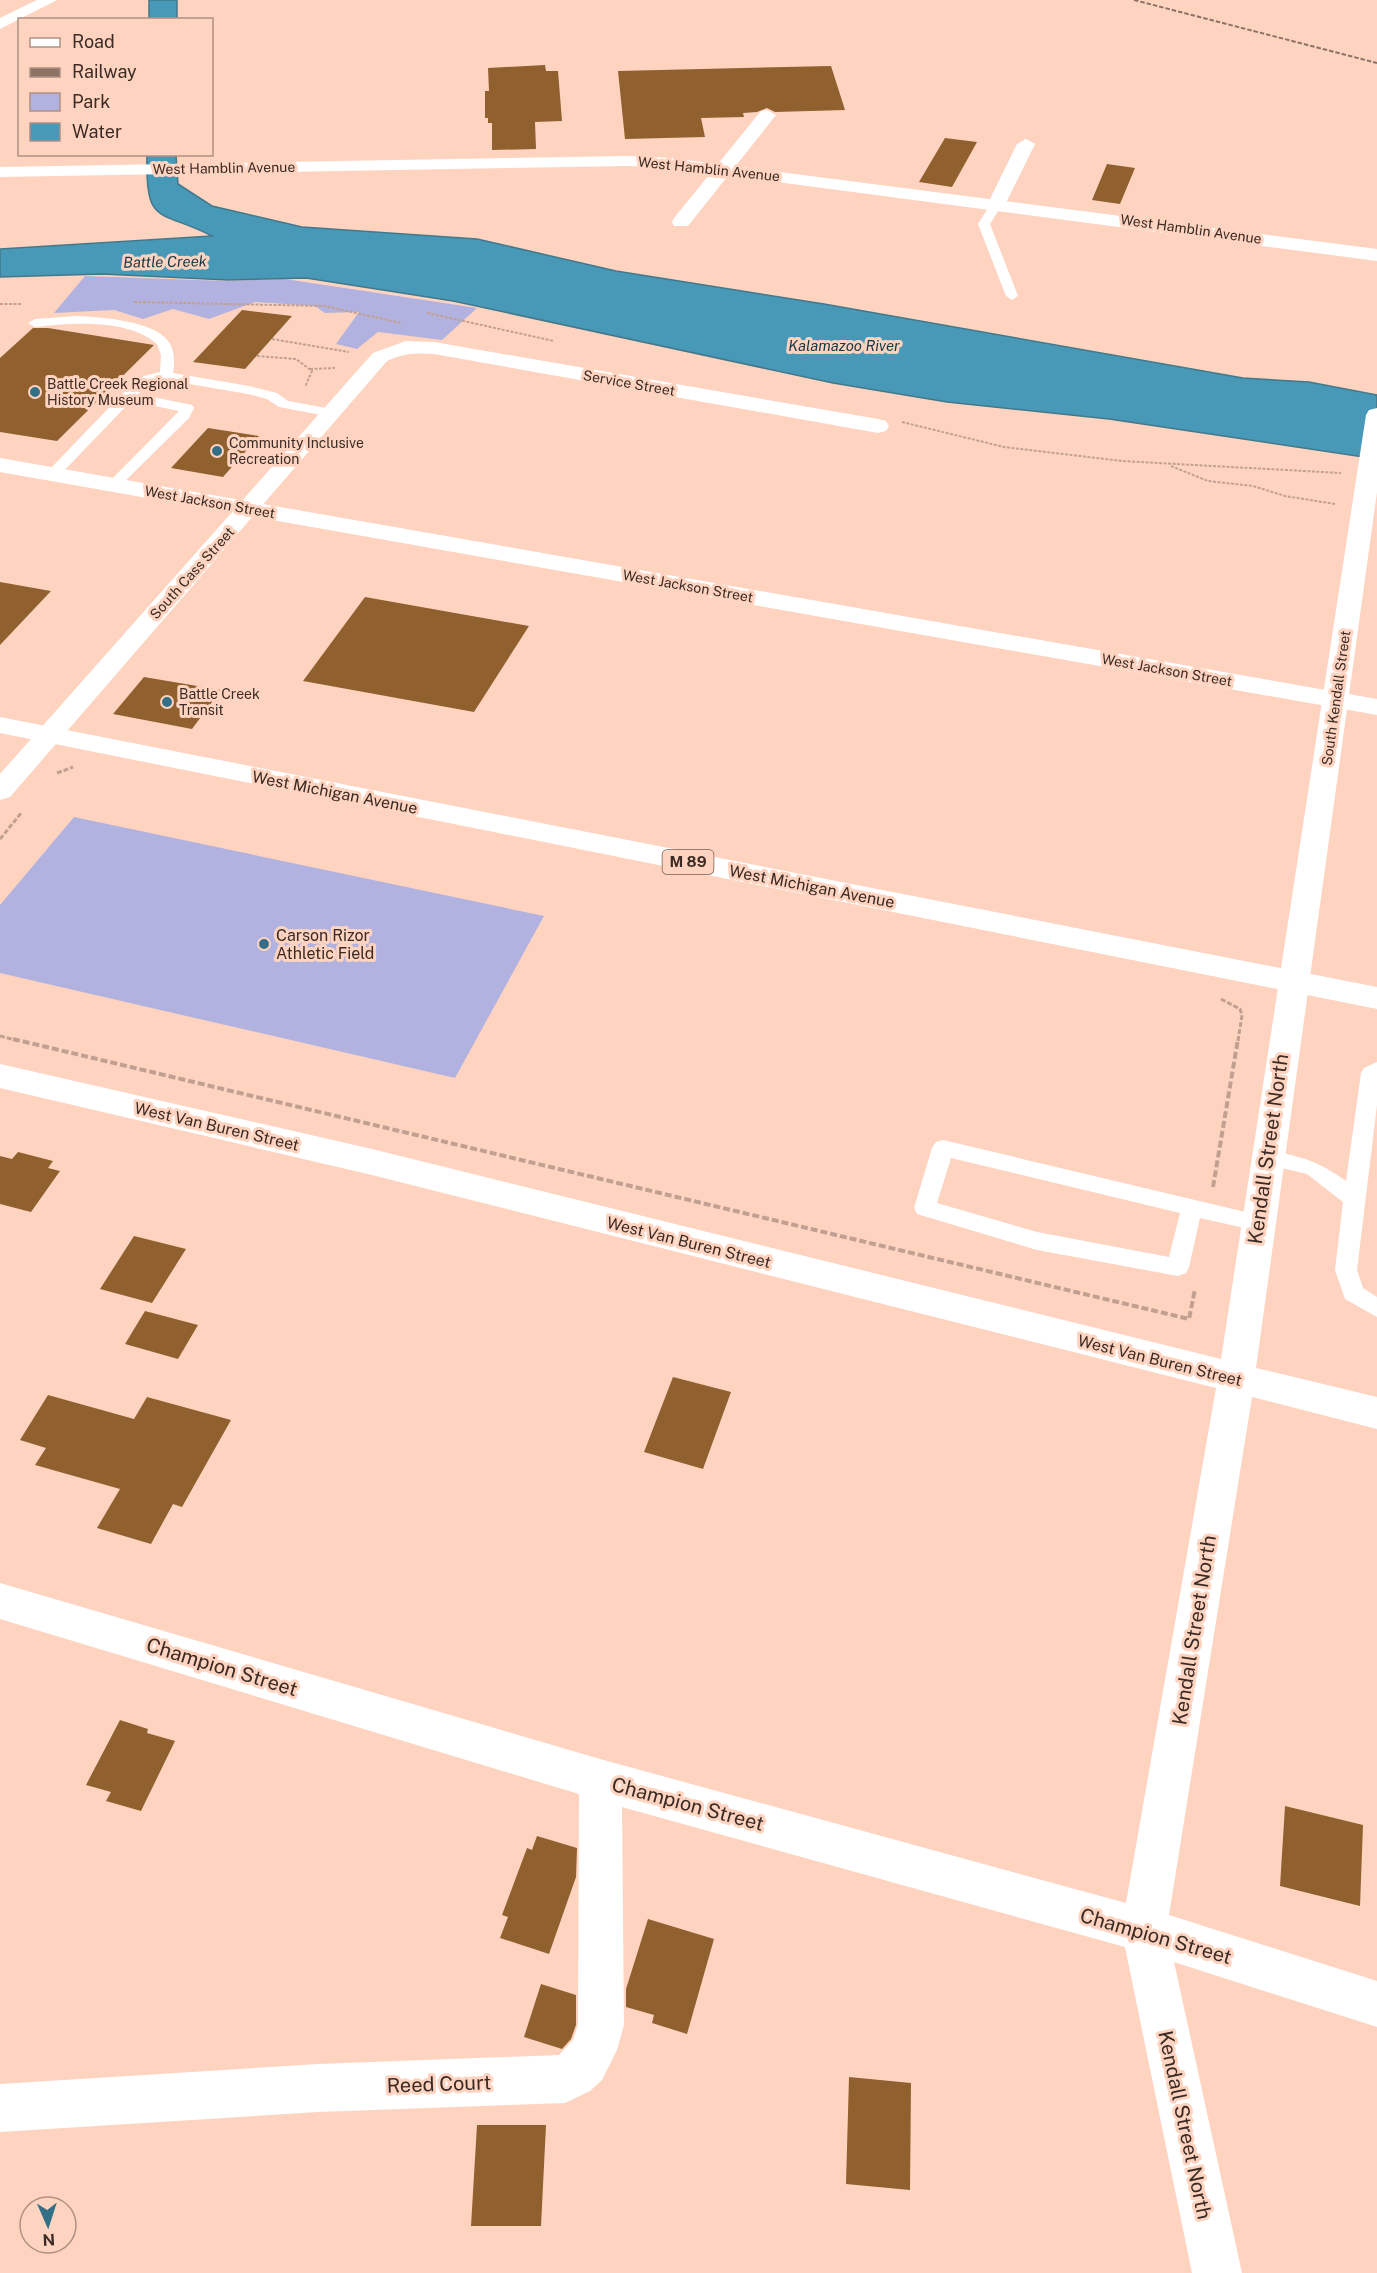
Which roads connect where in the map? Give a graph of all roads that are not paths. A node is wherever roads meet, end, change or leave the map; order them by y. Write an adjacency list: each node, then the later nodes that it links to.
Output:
1 (49, 0): 2 (main road)
2 (0, 24)
3 (767, 115): 5 (main road)
4 (1026, 144): 7 (main road)
5 (723, 170): 6 (main road, West Hamblin Avenue); 7 (main road, West Hamblin Avenue); 8 (main road)
6 (0, 172)
7 (997, 203): 9 (main road, West Hamblin Avenue); 10 (lane)
8 (681, 222)
9 (1377, 255)
10 (1012, 296)
11 (35, 323): 13 (lane)
12 (380, 357): 15 (main road, South Cass Street); 17 (main road, Service Street)
13 (166, 376): 14 (lane); 15 (lane)
14 (128, 396): 19 (lane); 20 (lane)
15 (332, 413): 21 (main road, South Cass Street)
16 (1377, 415): 22 (main road, South Kendall Street)
17 (878, 426)
18 (0, 465): 19 (main road, West Jackson Street)
19 (53, 474): 20 (main road, West Jackson Street)
20 (113, 485): 21 (main road, West Jackson Street)
21 (249, 510): 22 (main road, West Jackson Street); 25 (main road, South Cass Street)
22 (1336, 699): 23 (main road, West Jackson Street); 27 (main road, South Kendall Street)
23 (1377, 706)
24 (0, 725): 25 (main road, West Michigan Avenue / M 89)
25 (50, 735): 26 (main road, South Cass Street); 27 (main road, West Michigan Avenue / M 89)
26 (0, 790)
27 (1292, 982): 28 (main road, West Michigan Avenue / M 89); 31 (main road, Kendall Street North)
28 (1377, 998)
29 (1377, 1069): 32 (lane)
30 (0, 1076): 36 (main road, West Van Buren Street)
31 (1267, 1156): 32 (lane); 34 (main road, Kendall Street North)
32 (1353, 1198): 35 (lane)
33 (1200, 1209): 33 (lane); 34 (lane)
34 (1258, 1223): 36 (main road, Kendall Street North)
35 (1377, 1308)
36 (1236, 1379): 37 (main road, West Van Buren Street); 40 (main road, Kendall Street North)
37 (1377, 1413)
38 (0, 1600): 39 (main road, Champion Street)
39 (600, 1780): 40 (main road, Champion Street); 42 (main road, Reed Court)
40 (1144, 1930): 41 (main road, Champion Street); 43 (main road, Kendall Street North)
41 (1377, 2004)
42 (0, 2108)
43 (1217, 2273)

